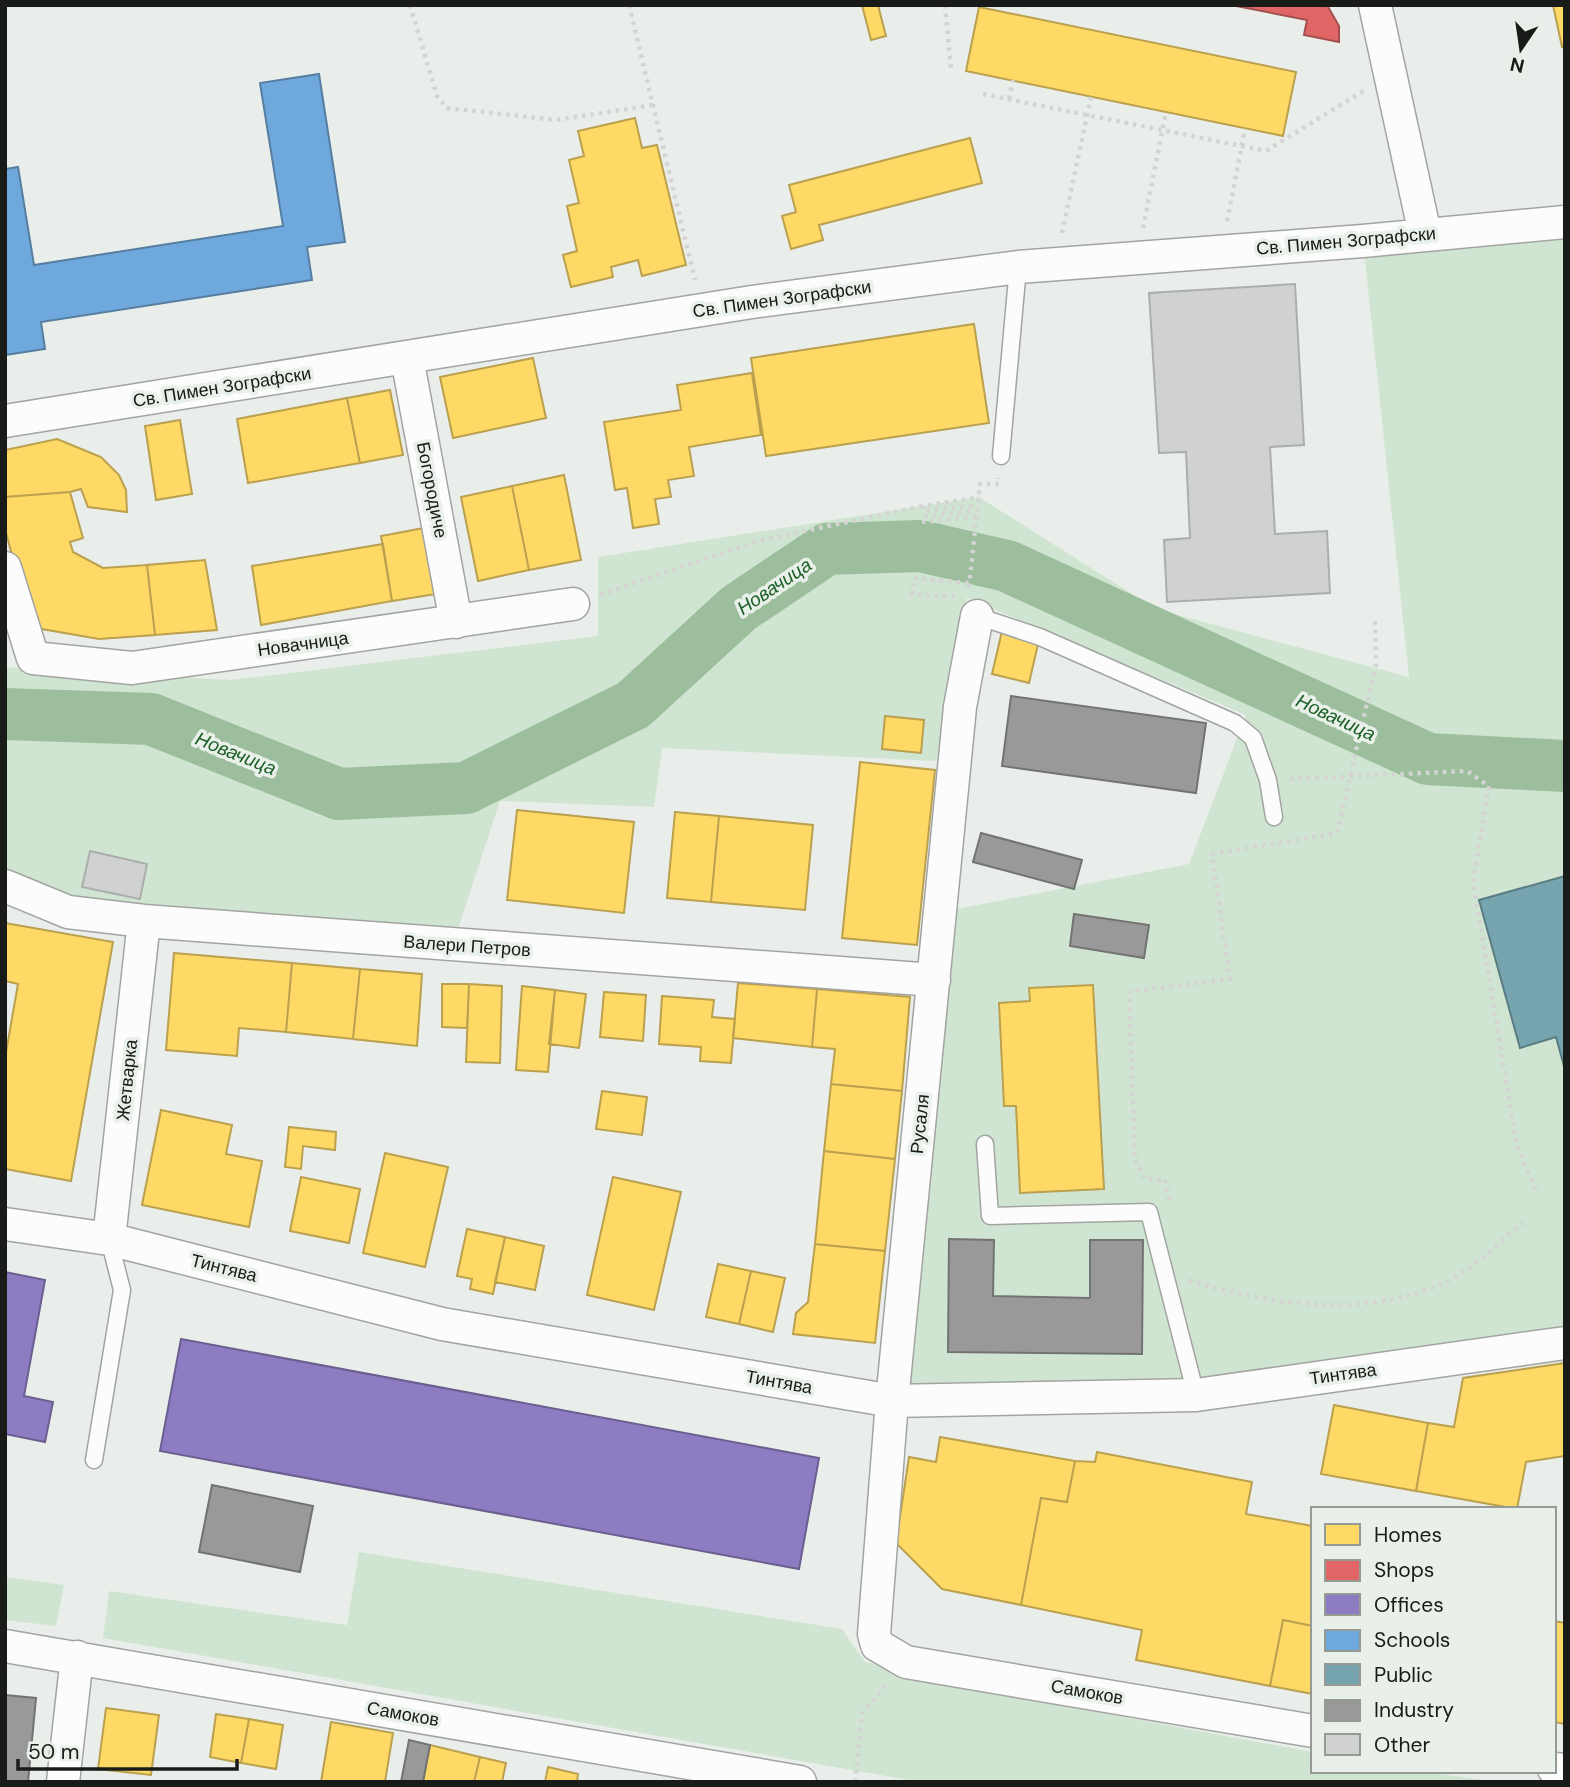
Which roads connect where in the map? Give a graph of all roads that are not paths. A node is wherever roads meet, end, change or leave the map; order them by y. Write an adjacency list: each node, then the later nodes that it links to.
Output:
1 (1375, 5): 3 (street)
2 (1565, 222): 3 (street, Св. Пимен Зографски)
3 (1426, 234): 4 (street, Св. Пимен Зографски)
4 (1018, 267): 5 (street, Св. Пимен Зографски); 7 (lane)
5 (407, 358): 6 (street, Св. Пимен Зографски); 11 (street, Богородиче)
6 (5, 421)
7 (1001, 456)
8 (5, 568): 11 (street, Новачница)
9 (573, 604): 11 (street, Новачница)
10 (972, 607): 12 (lane); 15 (street, Русаля)
11 (456, 622)
12 (1274, 817)
13 (5, 886): 14 (street, Валери Петров)
14 (144, 921): 15 (street, Валери Петров); 18 (street, Жетварка)
15 (934, 980): 21 (street, Русаля)
16 (985, 1144): 20 (lane)
17 (5, 1224): 18 (street, Тинтява)
18 (109, 1239): 21 (street, Тинтява); 22 (lane)
19 (1565, 1343): 20 (street, Тинтява)
20 (1196, 1395): 21 (street, Тинтява)
21 (892, 1401): 23 (street, Русаля)
22 (94, 1460)
23 (874, 1634): 26 (street, Самоков)
24 (5, 1646): 25 (street, Самоков)
25 (77, 1657): 27 (street); 28 (street, Самоков)
26 (1311, 1731)
27 (63, 1782)
28 (800, 1782)

